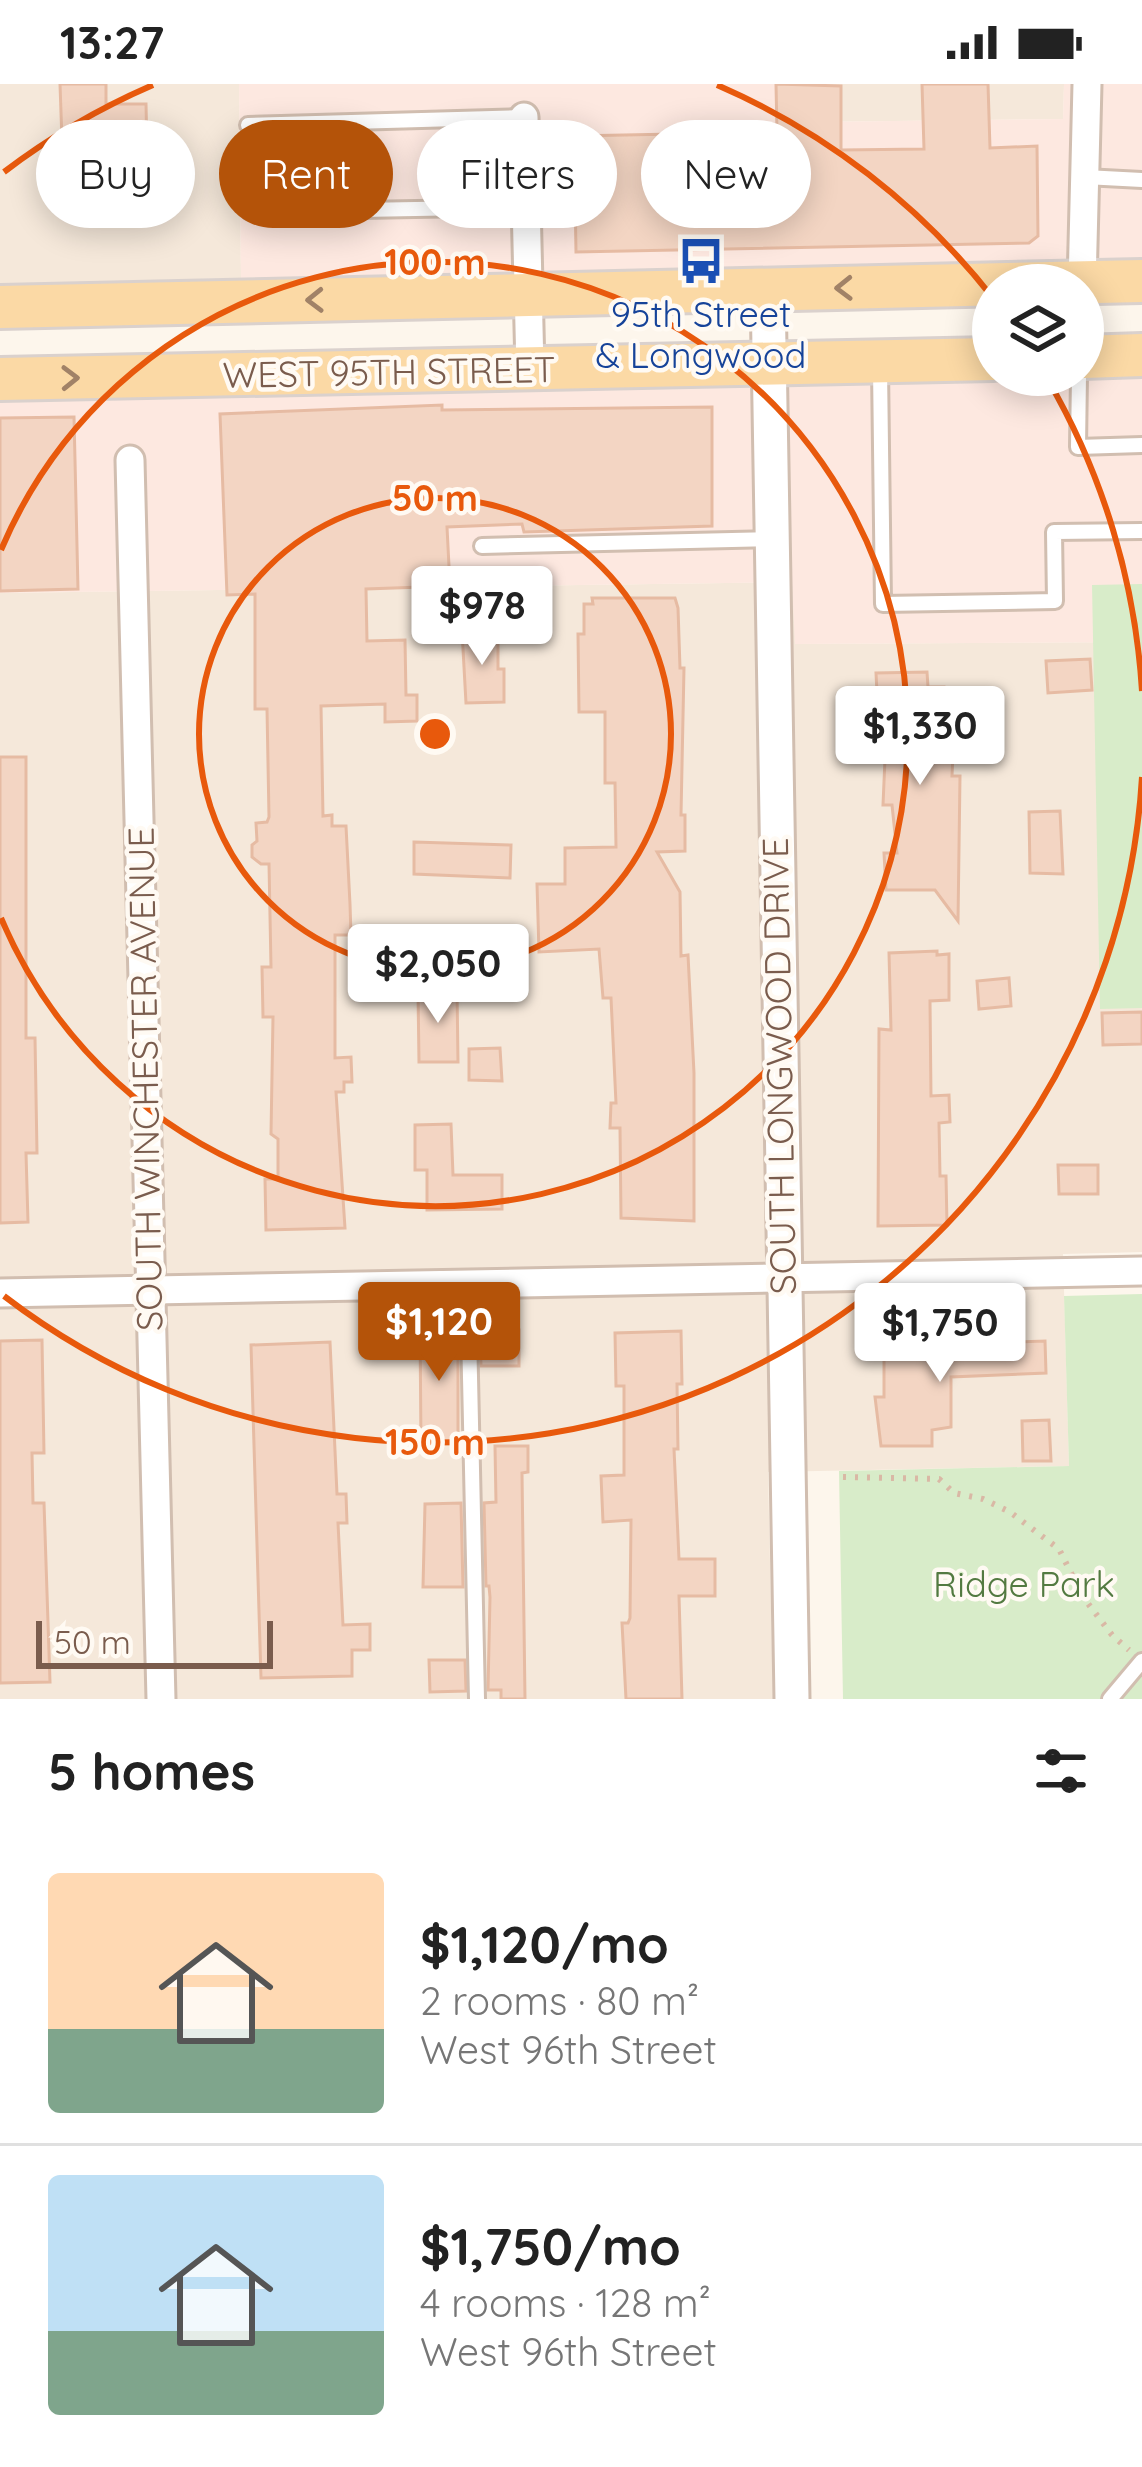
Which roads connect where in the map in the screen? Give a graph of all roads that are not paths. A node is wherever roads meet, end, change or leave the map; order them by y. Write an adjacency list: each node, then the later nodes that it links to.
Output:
1 (1087, 84): 5 (street)
2 (524, 117): 3 (street); 4 (lane)
3 (524, 120)
4 (393, 121)
5 (1085, 177): 6 (lane); 8 (street)
6 (1142, 180)
7 (526, 228): 13 (street)
8 (1083, 264)
9 (1142, 281): 10 (main road, WEST 95TH STREET)
10 (1104, 283)
11 (972, 286): 12 (main road, WEST 95TH STREET, one-way to 12)
12 (768, 290): 13 (main road, WEST 95TH STREET); 19 (street, SOUTH LONGWOOD DRIVE)
13 (528, 295): 14 (main road, WEST 95TH STREET, one-way to 14); 20 (street)
14 (0, 308)
15 (1142, 355): 16 (main road)
16 (1104, 356)
17 (972, 359): 18 (main road, WEST 95TH STREET)
18 (880, 361): 19 (main road, WEST 95TH STREET); 25 (lane)
19 (770, 363): 20 (main road, WEST 95TH STREET); 26 (street, SOUTH LONGWOOD DRIVE)
20 (530, 369): 21 (main road, WEST 95TH STREET, one-way to 20)
21 (0, 379)
22 (1079, 396): 23 (lane)
23 (1142, 445)
24 (130, 460): 31 (street, SOUTH WINCHESTER AVENUE)
25 (1142, 531)
26 (770, 538): 27 (lane); 29 (street, SOUTH LONGWOOD DRIVE)
27 (482, 546)
28 (1142, 1271): 29 (street)
29 (782, 1280): 30 (street); 36 (street, SOUTH LONGWOOD DRIVE)
30 (468, 1285): 31 (street); 35 (lane)
31 (150, 1291): 32 (street); 34 (street, SOUTH WINCHESTER AVENUE)
32 (0, 1293)
33 (1142, 1661): 37 (lane)
34 (161, 1699)
35 (477, 1699)
36 (792, 1699)
37 (1110, 1699)

